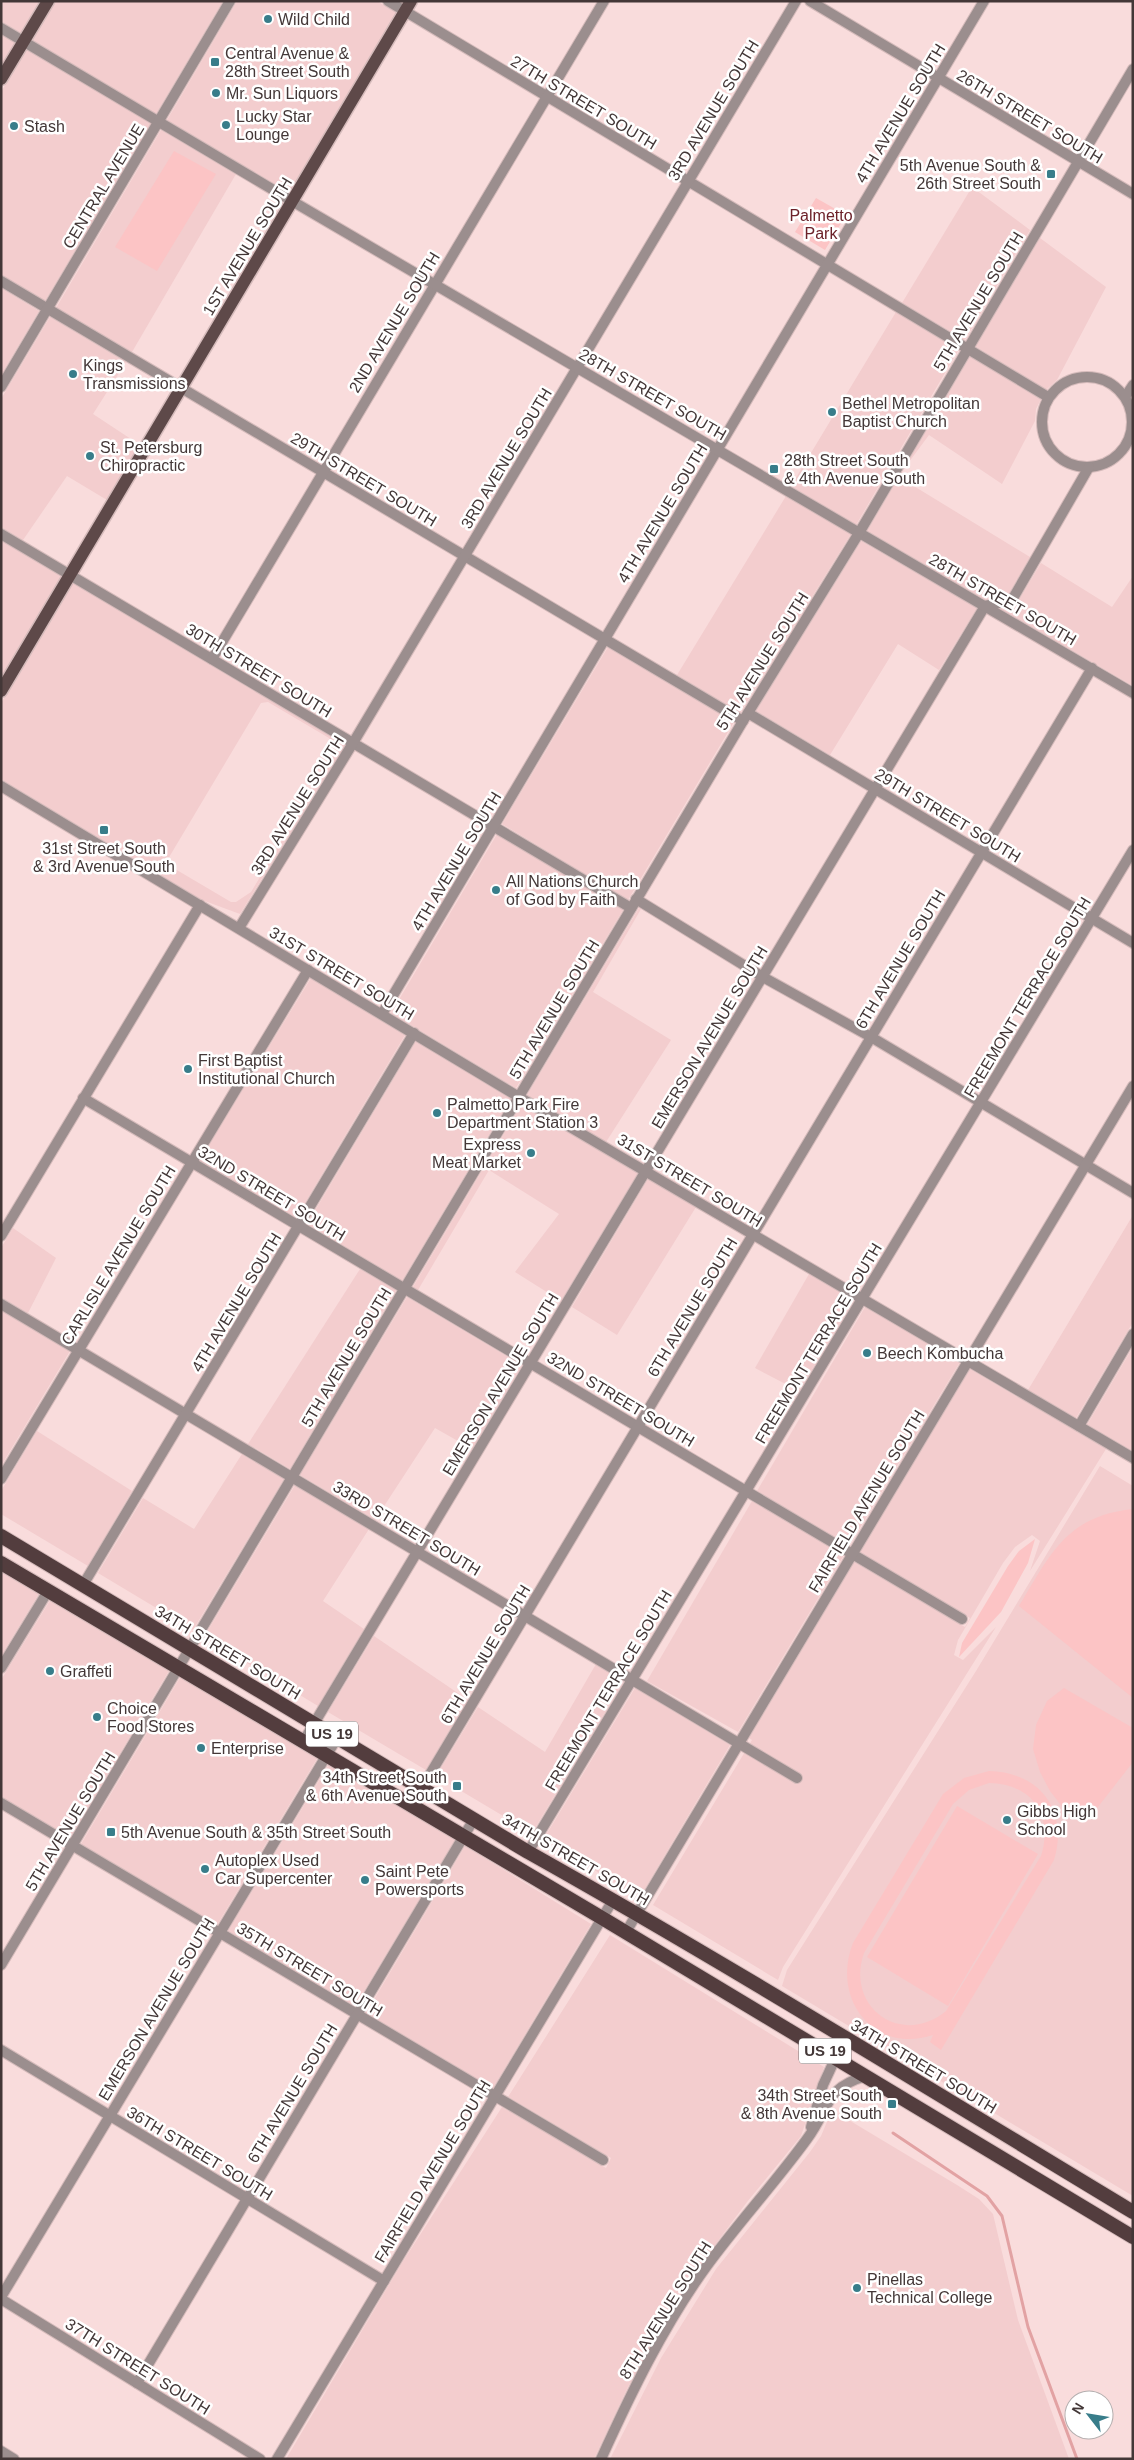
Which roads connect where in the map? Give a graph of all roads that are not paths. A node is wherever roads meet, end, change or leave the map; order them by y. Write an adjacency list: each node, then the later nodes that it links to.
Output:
1 (48, 1): 10 (main road)
2 (230, 1): 15 (street, CENTRAL AVENUE)
3 (388, 1): 8 (street, 27TH STREET SOUTH)
4 (604, 1): 14 (street, 2ND AVENUE SOUTH)
5 (796, 1): 17 (street, 3RD AVENUE SOUTH)
6 (810, 1): 12 (street, 26TH STREET SOUTH)
7 (984, 1): 12 (street, 4TH AVENUE SOUTH)
8 (408, 6): 14 (street, 27TH STREET SOUTH); 19 (main road, 1ST AVENUE SOUTH)
9 (1, 28): 10 (street, 28TH STREET SOUTH)
10 (24, 41): 13 (main road); 15 (street, 28TH STREET SOUTH)
11 (1133, 69): 16 (street, 5TH AVENUE SOUTH)
12 (938, 78): 16 (street, 26TH STREET SOUTH); 20 (street, 4TH AVENUE SOUTH)
13 (1, 79)
14 (547, 98): 17 (street, 27TH STREET SOUTH); 22 (street, 2ND AVENUE SOUTH)
15 (159, 122): 19 (street, 28TH STREET SOUTH); 23 (street, CENTRAL AVENUE)
16 (1078, 162): 18 (street, 26TH STREET SOUTH); 24 (street, 5TH AVENUE SOUTH)
17 (687, 182): 20 (street, 27TH STREET SOUTH); 25 (street, 3RD AVENUE SOUTH)
18 (1133, 194)
19 (292, 201): 22 (street, 28TH STREET SOUTH); 28 (main road, 1ST AVENUE SOUTH)
20 (827, 265): 24 (street, 27TH STREET SOUTH); 32 (street, 4TH AVENUE SOUTH)
21 (1, 281): 23 (street, 29TH STREET SOUTH)
22 (434, 284): 25 (street, 28TH STREET SOUTH); 34 (street, 2ND AVENUE SOUTH)
23 (48, 309): 27 (street, CENTRAL AVENUE); 28 (street, 29TH STREET SOUTH)
24 (967, 348): 29 (street, 27TH STREET SOUTH); 35 (street, 5TH AVENUE SOUTH)
25 (578, 368): 32 (street, 28TH STREET SOUTH); 37 (street, 3RD AVENUE SOUTH)
26 (1133, 385): 30 (street)
27 (1, 387)
28 (181, 388): 34 (street, 29TH STREET SOUTH); 38 (main road, 1ST AVENUE SOUTH)
29 (1048, 397): 30 (street); 33 (street)
30 (1125, 397): 31 (street)
31 (1130, 447): 33 (street)
32 (718, 449): 35 (street, 28TH STREET SOUTH); 40 (street, 4TH AVENUE SOUTH)
33 (1089, 468): 39 (street)
34 (323, 472): 37 (street, 29TH STREET SOUTH); 41 (street, 2ND AVENUE SOUTH)
35 (859, 533): 39 (street, 28TH STREET SOUTH); 45 (street, 5TH AVENUE SOUTH)
36 (1, 534): 38 (street, 30TH STREET SOUTH)
37 (465, 556): 40 (street, 29TH STREET SOUTH); 46 (street, 3RD AVENUE SOUTH)
38 (71, 574): 41 (street, 30TH STREET SOUTH); 43 (main road, 1ST AVENUE SOUTH)
39 (985, 606): 42 (street, 28TH STREET SOUTH); 48 (street, EMERSON AVENUE SOUTH)
40 (605, 639): 45 (street, 29TH STREET SOUTH); 49 (street, 4TH AVENUE SOUTH)
41 (212, 659): 46 (street, 30TH STREET SOUTH)
42 (1092, 668): 44 (street, 28TH STREET SOUTH); 51 (street, 6TH AVENUE SOUTH)
43 (1, 691)
44 (1133, 693)
45 (745, 717): 48 (street, 29TH STREET SOUTH); 52 (street, 5TH AVENUE SOUTH)
46 (353, 743): 49 (street, 30TH STREET SOUTH); 55 (street, 3RD AVENUE SOUTH)
47 (1, 786): 53 (street, 31ST STREET SOUTH)
48 (875, 789): 51 (street, 29TH STREET SOUTH); 58 (street, EMERSON AVENUE SOUTH)
49 (494, 826): 52 (street, 30TH STREET SOUTH); 59 (street, 4TH AVENUE SOUTH)
50 (1133, 850): 54 (street, FREEMONT TERRACE SOUTH)
51 (981, 853): 54 (street, 29TH STREET SOUTH); 61 (street, 6TH AVENUE SOUTH)
52 (634, 904): 58 (street, 30TH STREET SOUTH); 63 (street, 5TH AVENUE SOUTH)
53 (200, 905): 55 (street, 31ST STREET SOUTH); 64 (street)
54 (1092, 919): 56 (street, 29TH STREET SOUTH); 65 (street, FREEMONT TERRACE SOUTH)
55 (239, 928): 57 (street, 31ST STREET SOUTH)
56 (1133, 943)
57 (308, 970): 59 (street, 31ST STREET SOUTH); 66 (street, CARLISLE AVENUE SOUTH)
58 (763, 977): 61 (street, 30TH STREET SOUTH); 68 (street, EMERSON AVENUE SOUTH)
59 (382, 1014): 60 (street, 31ST STREET SOUTH)
60 (414, 1033): 63 (street, 31ST STREET SOUTH); 70 (street, 4TH AVENUE SOUTH)
61 (871, 1037): 65 (street, 30TH STREET SOUTH); 71 (street, 6TH AVENUE SOUTH)
62 (1133, 1086): 67 (street, FAIRFIELD AVENUE SOUTH)
63 (519, 1096): 68 (street, 31ST STREET SOUTH); 73 (street, 5TH AVENUE SOUTH)
64 (83, 1098): 66 (street, 32ND STREET SOUTH); 72 (street)
65 (980, 1103): 67 (street, 30TH STREET SOUTH); 74 (street, FREEMONT TERRACE SOUTH)
66 (191, 1162): 70 (street, 32ND STREET SOUTH); 77 (street, CARLISLE AVENUE SOUTH)
67 (1085, 1165): 69 (street, 30TH STREET SOUTH); 78 (street, FAIRFIELD AVENUE SOUTH)
68 (646, 1171): 71 (street, 31ST STREET SOUTH); 79 (street, EMERSON AVENUE SOUTH)
69 (1133, 1193)
70 (298, 1226): 73 (street, 32ND STREET SOUTH); 80 (street, 4TH AVENUE SOUTH)
71 (753, 1234): 74 (street, 31ST STREET SOUTH); 82 (street, 6TH AVENUE SOUTH)
72 (1, 1236)
73 (404, 1289): 79 (street, 32ND STREET SOUTH); 84 (street, 5TH AVENUE SOUTH)
74 (862, 1299): 78 (street, 31ST STREET SOUTH); 86 (street, FREEMONT TERRACE SOUTH)
75 (1, 1304): 77 (street, 33RD STREET SOUTH)
76 (1133, 1334): 81 (street)
77 (78, 1350): 80 (street, 33RD STREET SOUTH); 85 (street, CARLISLE AVENUE SOUTH)
78 (968, 1361): 81 (street, 31ST STREET SOUTH); 89 (street, FAIRFIELD AVENUE SOUTH)
79 (530, 1363): 82 (street, 32ND STREET SOUTH); 88 (street, EMERSON AVENUE SOUTH)
80 (186, 1414): 84 (street, 33RD STREET SOUTH); 91 (street, 4TH AVENUE SOUTH)
81 (1079, 1426): 83 (street, 31ST STREET SOUTH)
82 (638, 1427): 86 (street, 32ND STREET SOUTH); 93 (street, 6TH AVENUE SOUTH)
83 (1133, 1458)
84 (292, 1477): 88 (street, 33RD STREET SOUTH); 95 (street, 5TH AVENUE SOUTH)
85 (1, 1478)
86 (746, 1491): 89 (street, 32ND STREET SOUTH); 98 (street, FREEMONT TERRACE SOUTH)
87 (1, 1536): 91 (highway, 34TH STREET SOUTH / US 19)
88 (417, 1552): 93 (street, 33RD STREET SOUTH); 99 (street, EMERSON AVENUE SOUTH)
89 (852, 1554): 94 (street, 32ND STREET SOUTH); 102 (street, FAIRFIELD AVENUE SOUTH)
90 (1, 1563): 92 (highway, US 19)
91 (83, 1585): 95 (highway, 34TH STREET SOUTH / US 19)
92 (48, 1591): 96 (street); 97 (highway, US 19)
93 (525, 1616): 98 (street, 33RD STREET SOUTH); 105 (street, 6TH AVENUE SOUTH)
94 (962, 1620)
95 (189, 1650): 97 (street, 5TH AVENUE SOUTH); 99 (highway, 34TH STREET SOUTH / US 19)
96 (1, 1668)
97 (178, 1668): 101 (highway, US 19); 110 (street, 5TH AVENUE SOUTH)
98 (632, 1680): 102 (street, 33RD STREET SOUTH); 111 (street, FREEMONT TERRACE SOUTH)
99 (314, 1724): 100 (highway, 34TH STREET SOUTH / US 19); 101 (street, EMERSON AVENUE SOUTH)
100 (337, 1738): 103 (street, EMERSON AVENUE SOUTH); 105 (highway, 34TH STREET SOUTH / US 19)
101 (303, 1742): 103 (highway, US 19)
102 (738, 1743): 104 (street, 33RD STREET SOUTH); 113 (street, FAIRFIELD AVENUE SOUTH)
103 (326, 1756): 107 (highway, US 19); 116 (street, EMERSON AVENUE SOUTH)
104 (797, 1778)
105 (422, 1788): 107 (street, 6TH AVENUE SOUTH); 108 (highway, 34TH STREET SOUTH / US 19)
106 (1, 1803): 110 (street, 35TH STREET SOUTH)
107 (412, 1806): 109 (highway, US 19)
108 (474, 1819): 109 (street, 6TH AVENUE SOUTH); 111 (highway, 34TH STREET SOUTH / US 19)
109 (464, 1837): 114 (highway, US 19); 118 (street, 6TH AVENUE SOUTH)
110 (72, 1846): 116 (street, 35TH STREET SOUTH); 117 (street, 5TH AVENUE SOUTH)
111 (528, 1852): 112 (highway, 34TH STREET SOUTH / US 19)
112 (613, 1900): 113 (highway, 34TH STREET SOUTH / US 19); 114 (street, FAIRFIELD AVENUE SOUTH)
113 (637, 1914): 115 (street, FAIRFIELD AVENUE SOUTH); 121 (highway, 34TH STREET SOUTH / US 19)
114 (602, 1918): 115 (highway, US 19); 123 (street, FAIRFIELD AVENUE SOUTH)
115 (626, 1932): 120 (highway, US 19)
116 (220, 1933): 118 (street, 35TH STREET SOUTH); 124 (street, EMERSON AVENUE SOUTH)
117 (1, 1965)
118 (357, 2014): 123 (street, 35TH STREET SOUTH); 127 (street, 6TH AVENUE SOUTH)
119 (1, 2050): 124 (street, 36TH STREET SOUTH)
120 (836, 2057): 121 (highway); 122 (highway, US 19); 125 (street, 8TH AVENUE SOUTH)
121 (886, 2062): 128 (highway, 34TH STREET SOUTH / US 19)
122 (866, 2076): 125 (street, 8TH AVENUE SOUTH); 129 (highway, US 19)
123 (495, 2096): 126 (street, 35TH STREET SOUTH); 130 (street, FAIRFIELD AVENUE SOUTH)
124 (110, 2116): 127 (street, 36TH STREET SOUTH); 131 (street, EMERSON AVENUE SOUTH)
125 (807, 2140): 137 (street, 8TH AVENUE SOUTH)
126 (603, 2160)
127 (247, 2198): 130 (street, 36TH STREET SOUTH); 132 (street, 6TH AVENUE SOUTH)
128 (1133, 2212)
129 (1133, 2237)
130 (384, 2281): 136 (street, FAIRFIELD AVENUE SOUTH)
131 (1, 2298): 132 (street, 37TH STREET SOUTH)
132 (137, 2383): 135 (street, 37TH STREET SOUTH)
133 (1, 2451): 134 (street)
134 (14, 2459)
135 (260, 2459)
136 (278, 2459)
137 (601, 2459)

